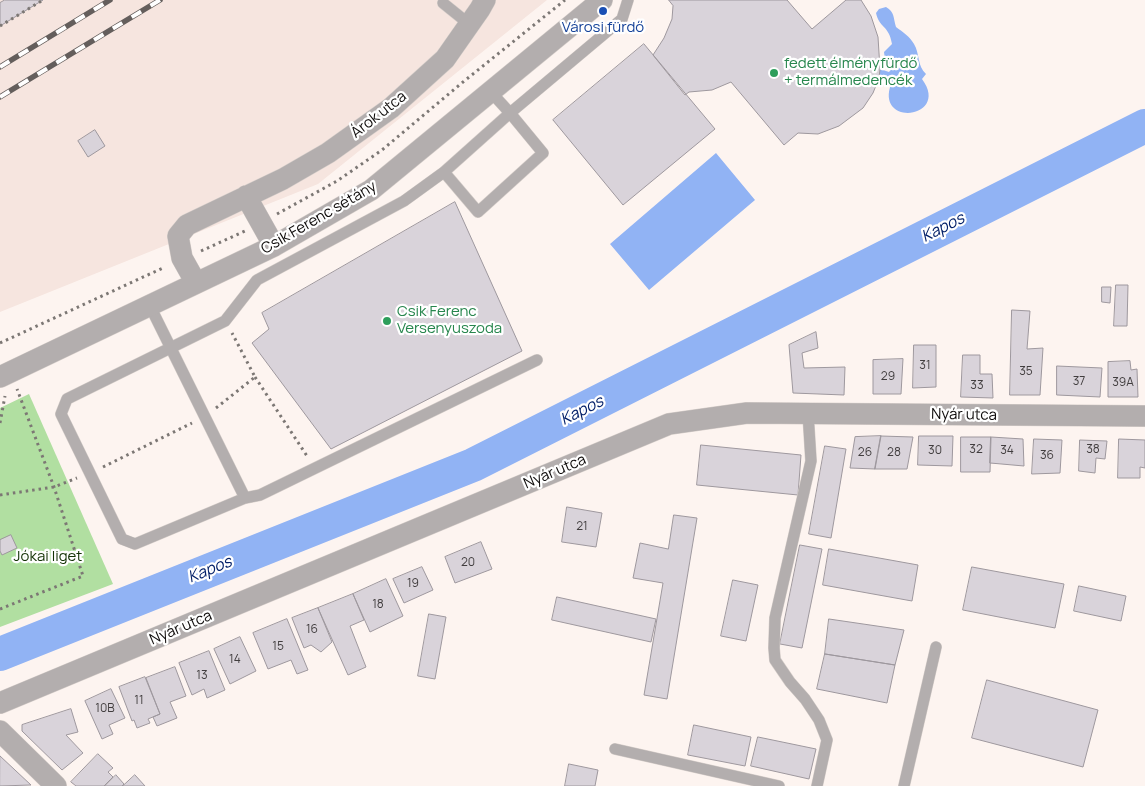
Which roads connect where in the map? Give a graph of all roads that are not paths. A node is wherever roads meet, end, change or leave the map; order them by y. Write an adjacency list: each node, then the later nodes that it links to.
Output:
1 (484, 0): 5 (street, Árok utca)
2 (602, 0): 6 (street, Csik Ferenc sétány)
3 (628, 0): 7 (lane)
4 (443, 3): 5 (lane)
5 (469, 24): 9 (street, Árok utca)
6 (490, 91): 7 (lane); 10 (street, Csik Ferenc sétány)
7 (510, 113): 8 (lane); 8 (lane)
8 (444, 172): 13 (lane)
9 (246, 196): 10 (street); 11 (street, Árok utca)
10 (274, 246): 11 (street, Csik Ferenc sétány)
11 (196, 283): 12 (street, Csik Ferenc sétány)
12 (150, 306): 13 (lane); 15 (street, Csik Ferenc sétány)
13 (171, 349): 18 (lane); 18 (lane)
14 (537, 360): 18 (lane)
15 (5, 374)
16 (808, 413): 17 (street, Nyár utca); 20 (street, Nyár utca); 25 (lane)
17 (1145, 416)
18 (245, 498)
19 (936, 647): 26 (lane)
20 (0, 703)
21 (0, 731): 23 (street)
22 (615, 749): 24 (lane)
23 (56, 786)
24 (779, 786)
25 (817, 786)
26 (904, 786)

